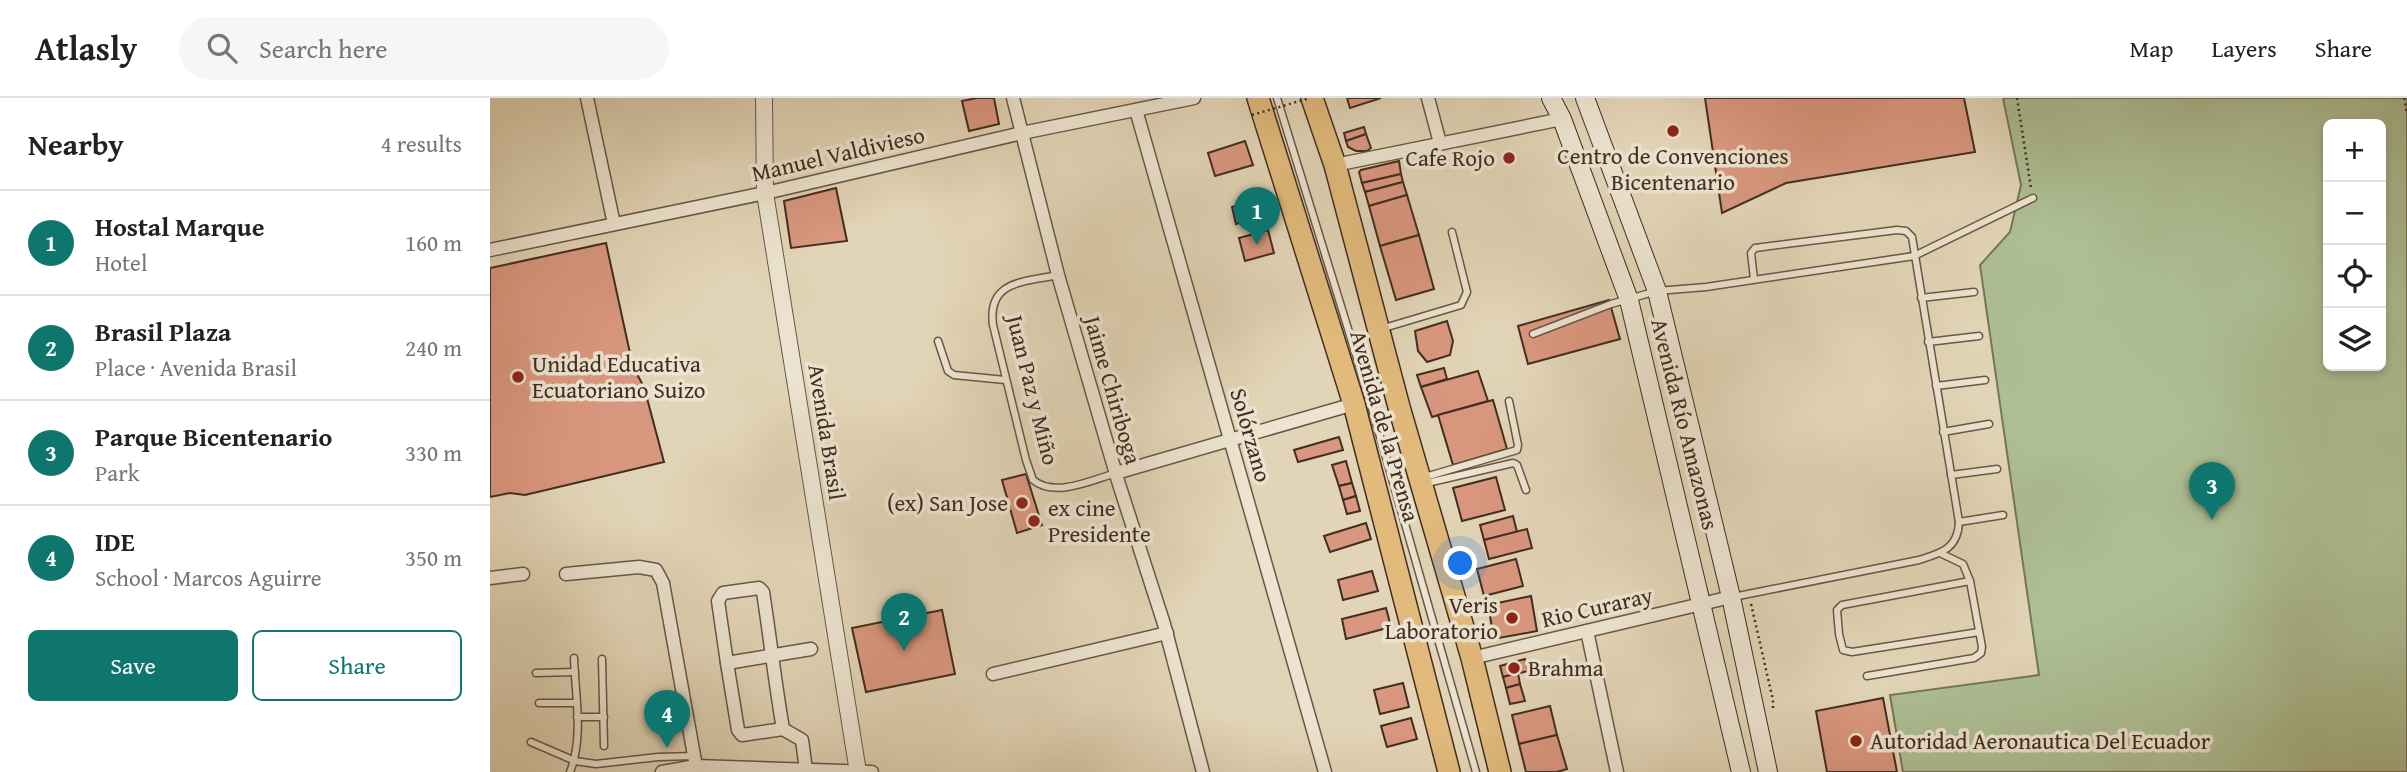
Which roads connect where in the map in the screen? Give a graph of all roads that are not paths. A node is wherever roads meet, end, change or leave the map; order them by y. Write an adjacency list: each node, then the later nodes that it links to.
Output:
1 (587, 98): 18 (street)
2 (764, 98): 16 (street, Avenida Brasil)
3 (1013, 98): 13 (street, Jaime Chiriboga)
4 (1194, 98): 11 (street, Manuel Valdivieso)
5 (1277, 98): 85 (lane)
6 (1311, 98): 15 (main road, Avenida de la Prensa)
7 (1428, 98): 14 (street)
8 (1550, 98): 12 (main road, Avenida Río Amazonas)
9 (1584, 98): 24 (main road, Avenida Río Amazonas)
10 (1255, 107): 37 (main road, Avenida de la Prensa)
11 (1136, 110): 13 (street, Manuel Valdivieso); 40 (street, Solórzano)
12 (1562, 119): 14 (street); 27 (main road, Avenida Río Amazonas)
13 (1022, 133): 16 (street, Manuel Valdivieso); 22 (street, Jaime Chiriboga)
14 (1440, 143): 15 (street)
15 (1335, 165): 28 (main road, Avenida de la Prensa)
16 (765, 193): 18 (street, Manuel Valdivieso); 80 (street, Avenida Brasil)
17 (2033, 198): 21 (lane)
18 (614, 224): 20 (street, Manuel Valdivieso)
19 (1452, 232): 28 (lane)
20 (490, 250)
21 (1914, 256): 23 (lane); 23 (lane); 26 (lane)
22 (1058, 275): 33 (lane, Juan Paz y Miño); 42 (street, Jaime Chiriboga)
23 (1754, 279): 24 (lane)
24 (1657, 291): 27 (lane); 53 (main road, Avenida Río Amazonas)
25 (1974, 292): 26 (lane)
26 (1921, 298): 32 (lane)
27 (1629, 300): 29 (lane); 54 (main road, Avenida Río Amazonas)
28 (1378, 330): 44 (main road, Avenida de la Prensa)
29 (1533, 334)
30 (1979, 336): 32 (lane)
31 (938, 341): 33 (lane)
32 (1928, 342): 35 (lane)
33 (1005, 380): 42 (lane, Juan Paz y Miño)
34 (1985, 380): 35 (lane)
35 (1936, 386): 39 (lane)
36 (1509, 401): 44 (lane)
37 (1354, 404): 40 (street, Juan Paz y Miño); 84 (main road, Avenida de la Prensa)
38 (1989, 424): 39 (lane)
39 (1944, 432): 43 (lane)
40 (1231, 439): 42 (street, Juan Paz y Miño); 83 (street, Solórzano)
41 (1997, 469): 43 (lane)
42 (1116, 474): 57 (street, Jaime Chiriboga)
43 (1951, 475): 47 (lane)
44 (1420, 481): 45 (lane); 61 (main road, Avenida de la Prensa)
45 (1526, 490)
46 (2003, 515): 47 (lane)
47 (1959, 522): 48 (lane)
48 (1940, 553): 52 (lane); 53 (lane)
49 (523, 574): 51 (street)
50 (566, 575): 76 (street)
51 (490, 578)
52 (1970, 581): 56 (lane); 56 (lane)
53 (1731, 597): 54 (street, Rio Curaray); 89 (main road, Avenida Río Amazonas)
54 (1703, 604): 55 (street, Rio Curaray); 88 (main road, Avenida Río Amazonas)
55 (1587, 631): 61 (street, Rio Curaray); 87 (street)
56 (1979, 632): 67 (lane)
57 (1167, 633): 66 (street); 82 (street, Jaime Chiriboga)
58 (811, 649): 59 (street)
59 (772, 655): 63 (street); 63 (street); 72 (street)
60 (574, 658): 64 (lane)
61 (1472, 658): 86 (main road, Avenida de la Prensa)
62 (603, 659): 70 (lane)
63 (727, 663): 72 (street)
64 (575, 672): 65 (lane); 69 (lane)
65 (536, 673)
66 (993, 674)
67 (1867, 676)
68 (539, 703): 69 (lane)
69 (576, 703): 71 (lane)
70 (604, 717): 71 (lane); 74 (lane)
71 (577, 718): 75 (lane)
72 (783, 729): 77 (street)
73 (531, 742): 75 (lane)
74 (604, 746)
75 (575, 761): 76 (lane); 78 (lane)
76 (696, 765): 77 (street); 79 (street)
77 (806, 770): 80 (street)
78 (570, 772)
79 (662, 772)
80 (858, 772): 81 (street)
81 (872, 772)
82 (1203, 772)
83 (1325, 772)
84 (1449, 772)
85 (1476, 772)
86 (1500, 772)
87 (1617, 772)
88 (1741, 772)
89 (1768, 772)

